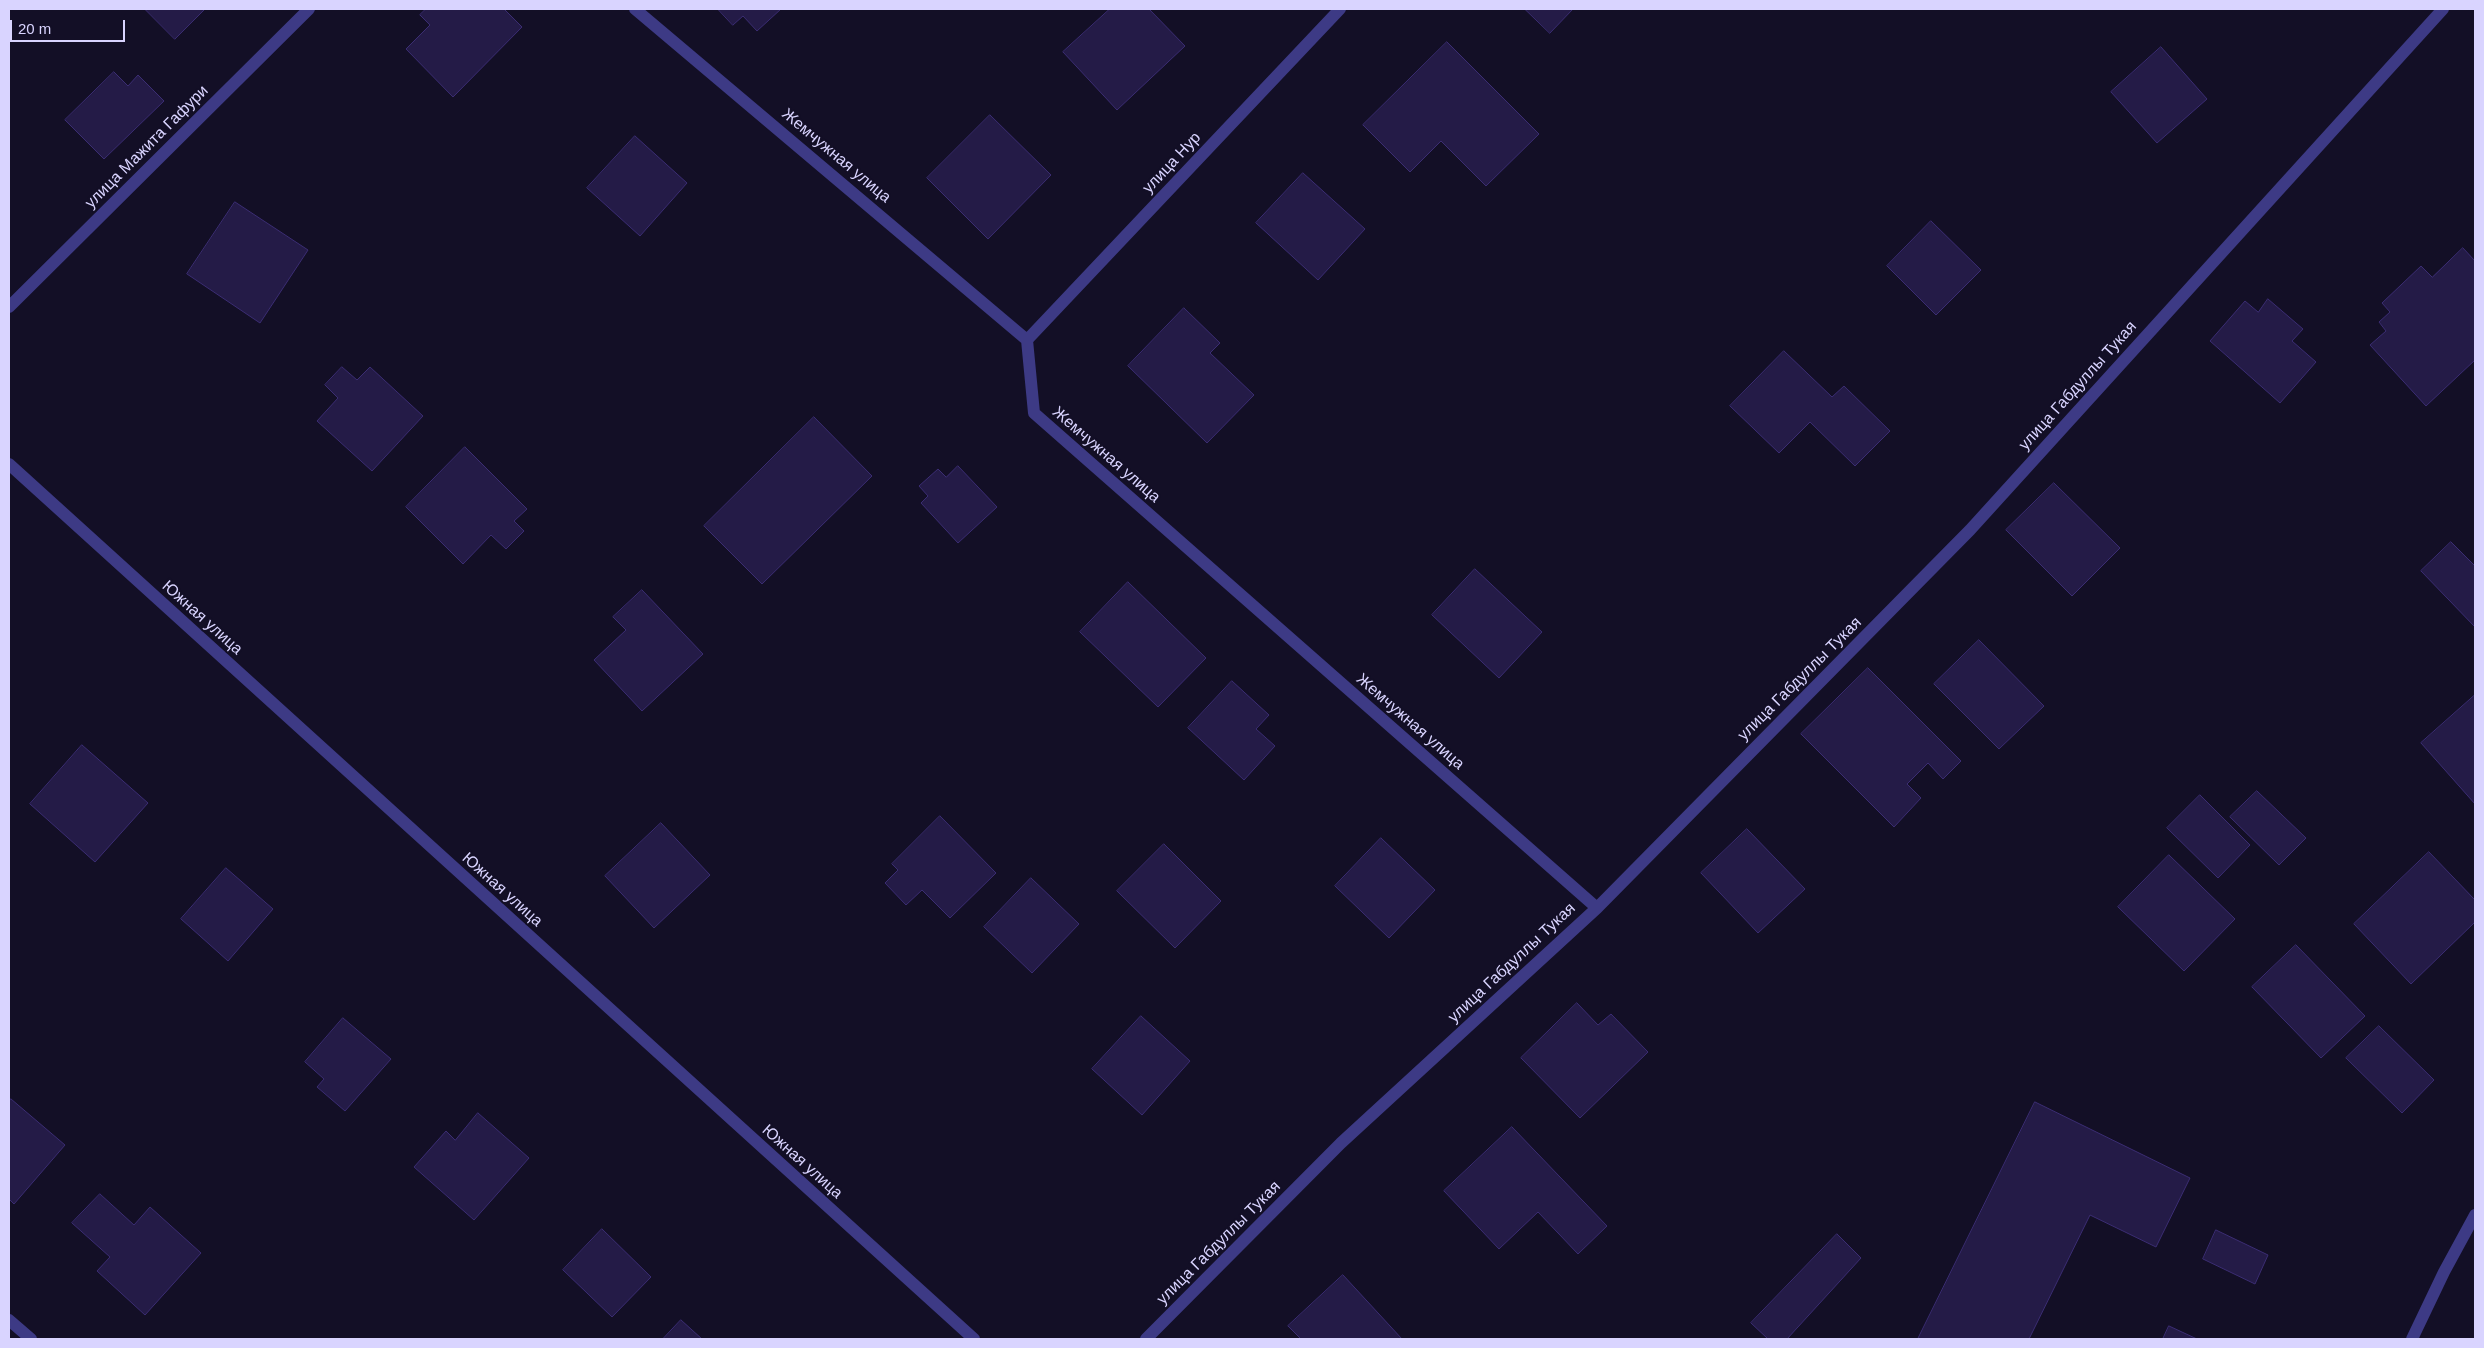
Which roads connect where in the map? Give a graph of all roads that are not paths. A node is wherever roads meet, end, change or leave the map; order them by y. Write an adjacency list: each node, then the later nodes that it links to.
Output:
1 (309, 9): 5 (street, улица Мажита Гафури)
2 (636, 9): 6 (street, Жемчужная улица)
3 (1340, 9): 6 (street, улица Нур)
4 (2443, 9): 8 (street, улица Габдуллы Тукая)
5 (9, 307)
6 (1027, 340): 8 (street, Жемчужная улица)
7 (9, 464): 12 (street, Южная улица)
8 (1597, 908): 13 (street, улица Габдуллы Тукая)
9 (2475, 1215): 14 (street)
10 (9, 1320): 11 (street)
11 (31, 1339)
12 (974, 1339)
13 (1146, 1339)
14 (2412, 1339)

